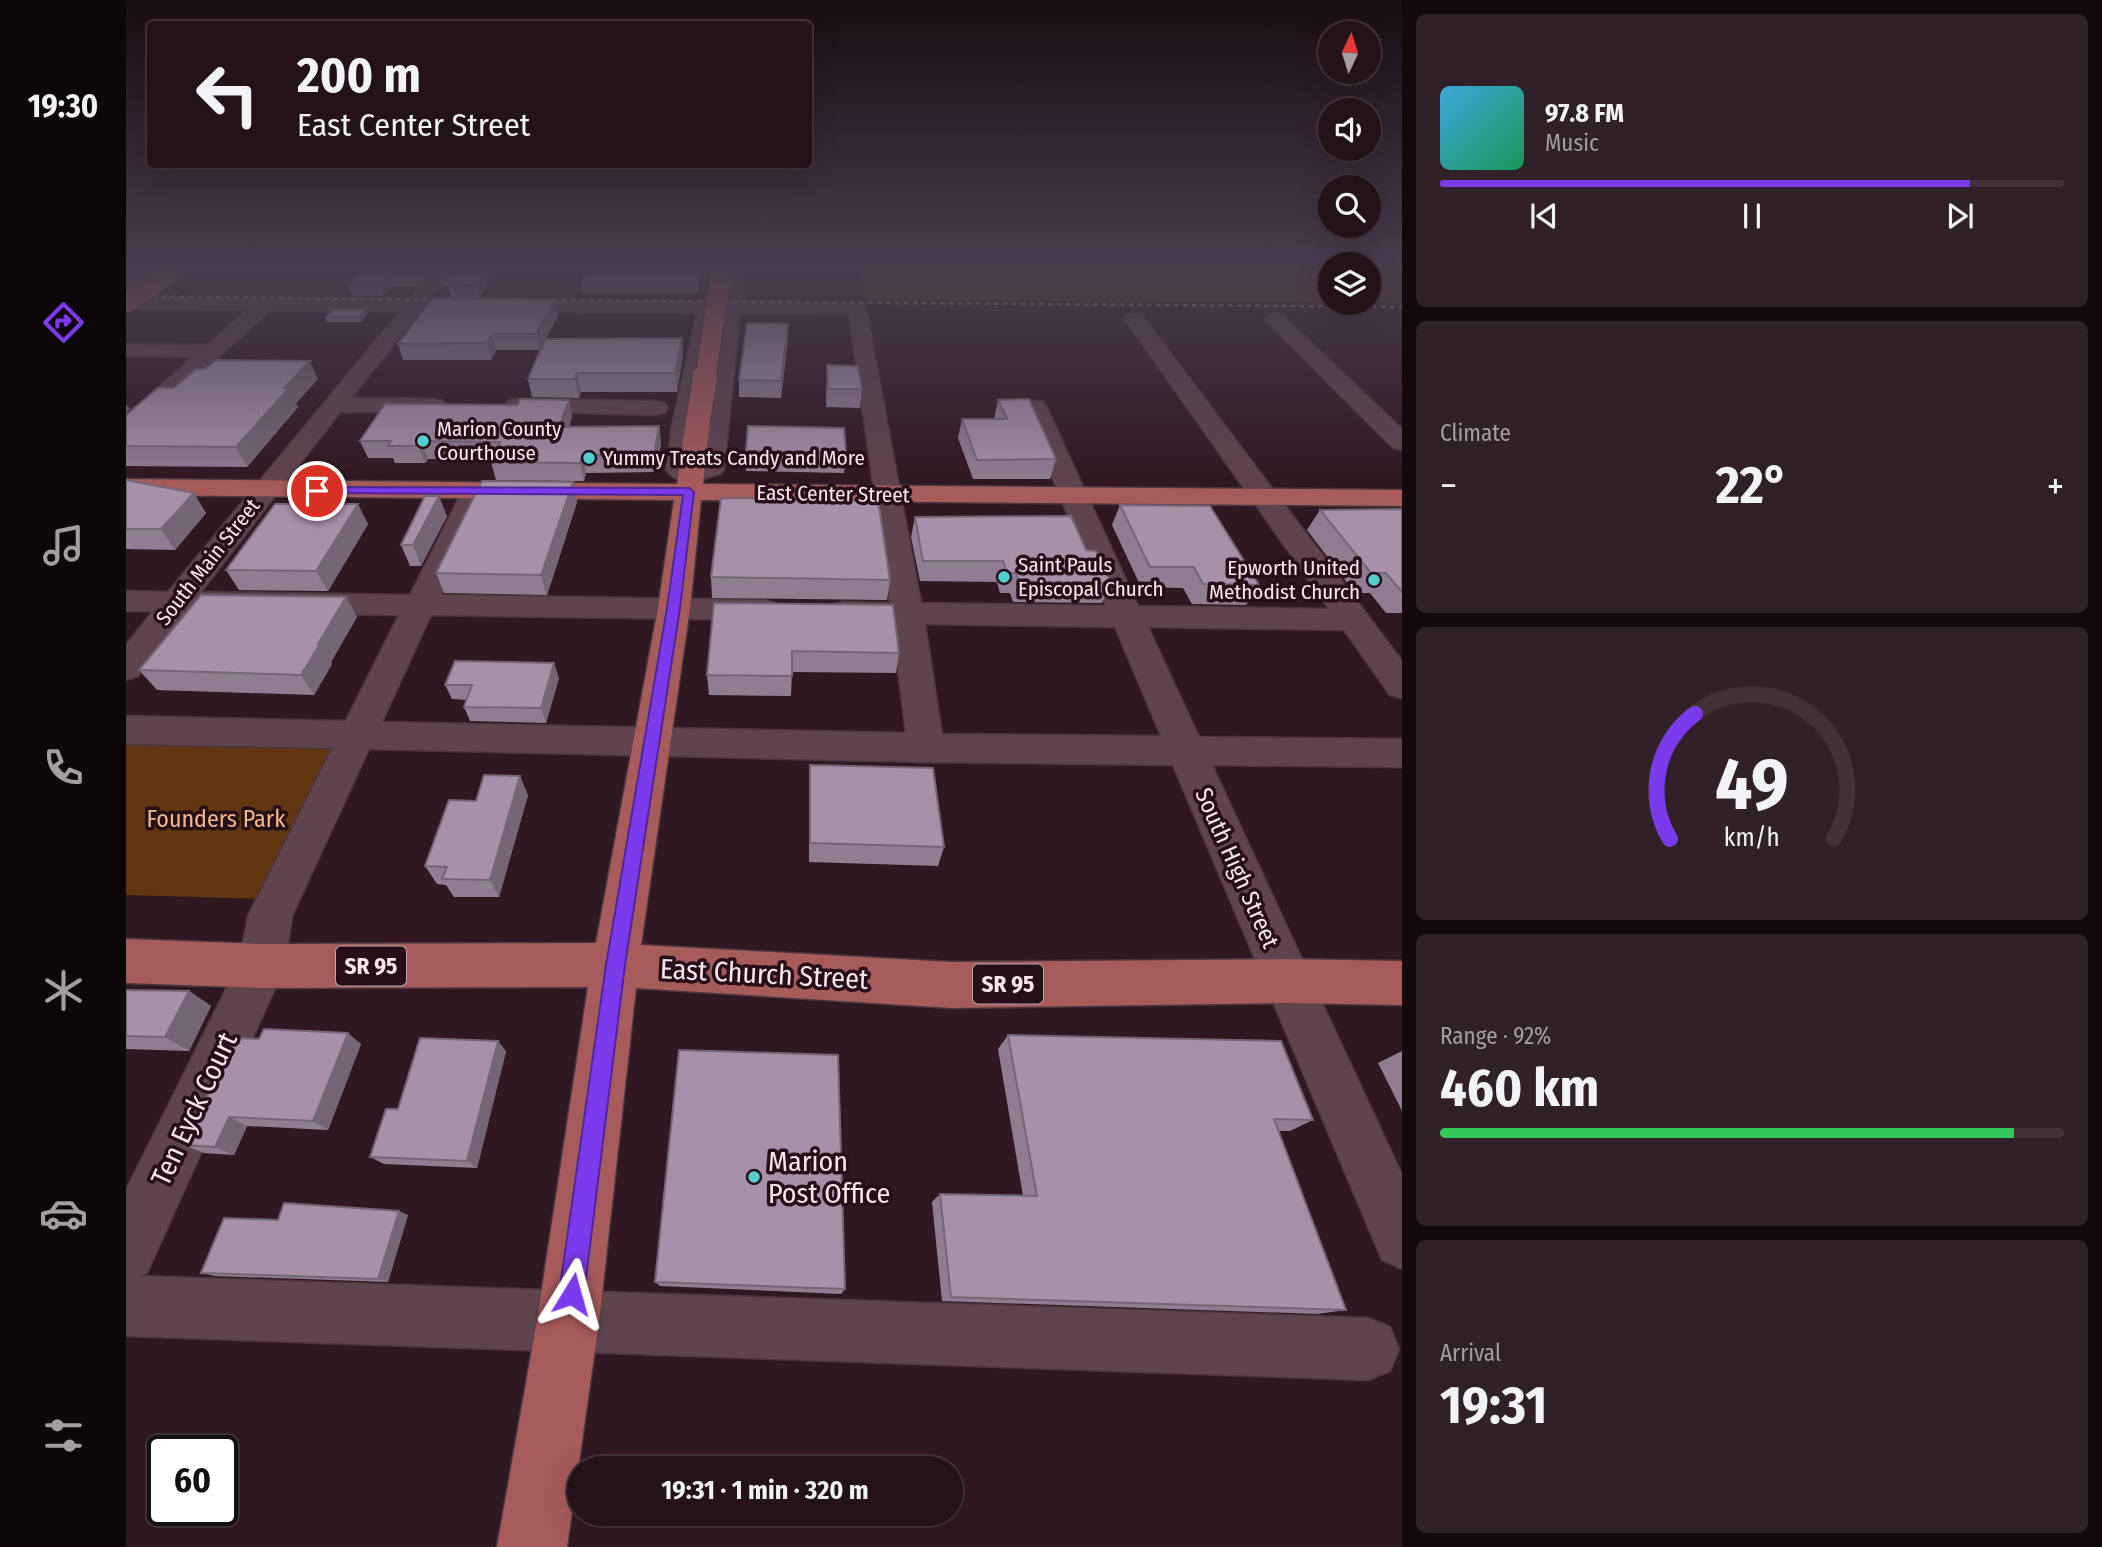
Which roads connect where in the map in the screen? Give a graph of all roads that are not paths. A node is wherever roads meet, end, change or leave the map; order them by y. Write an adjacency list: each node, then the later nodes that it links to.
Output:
1 (225, 340): 10 (street)
2 (386, 340): 11 (street, South Main Street)
3 (701, 340): 18 (street)
4 (711, 340): 18 (main road, bridge)
5 (728, 340): 18 (street)
6 (863, 340): 22 (street)
7 (1151, 340): 24 (street)
8 (1297, 340): 17 (street)
9 (126, 350): 10 (street)
10 (213, 351): 16 (street)
11 (332, 405): 12 (street); 20 (street, South Main Street)
12 (454, 406)
13 (494, 406): 15 (street)
14 (1034, 407): 23 (street, South High Street)
15 (656, 408)
16 (126, 429)
17 (1402, 443)
18 (690, 483): 21 (main road, East Center Street); 22 (main road, East Center Street); 29 (main road)
19 (126, 488): 20 (main road, East Center Street)
20 (264, 490): 21 (main road, East Center Street); 27 (street, South Main Street)
21 (475, 492): 28 (street, Ten Eyck Court)
22 (887, 495): 23 (main road, East Center Street); 30 (street)
23 (1074, 496): 24 (main road, East Center Street); 31 (street, South High Street)
24 (1264, 497): 25 (main road, East Center Street); 32 (street)
25 (1402, 498)
26 (126, 601): 27 (street)
27 (177, 602): 28 (street); 33 (street, South Main Street)
28 (420, 606): 29 (street); 36 (street, Ten Eyck Court)
29 (674, 608): 30 (street); 37 (main road)
30 (908, 613): 31 (street); 38 (street)
31 (1126, 617): 32 (street); 39 (street, South High Street)
32 (1353, 620): 34 (street)
33 (126, 668)
34 (1402, 685)
35 (126, 730): 36 (street)
36 (359, 734): 37 (street); 43 (street, Ten Eyck Court)
37 (650, 741): 38 (street); 42 (main road)
38 (926, 748): 39 (street)
39 (1185, 751): 40 (street); 44 (street, South High Street)
40 (1402, 753)
41 (126, 961): 43 (main road, East Church Street / SR 95)
42 (615, 965): 43 (main road, East Church Street / SR 95); 44 (main road, East Church Street / SR 95); 49 (main road)
43 (262, 966): 47 (street, Ten Eyck Court)
44 (1287, 981): 45 (main road, East Church Street / SR 95); 46 (street, South High Street)
45 (1402, 983)
46 (1402, 1240)
47 (126, 1252)
48 (126, 1306): 49 (street)
49 (568, 1321): 50 (street); 51 (main road)
50 (1368, 1349)
51 (532, 1547)

